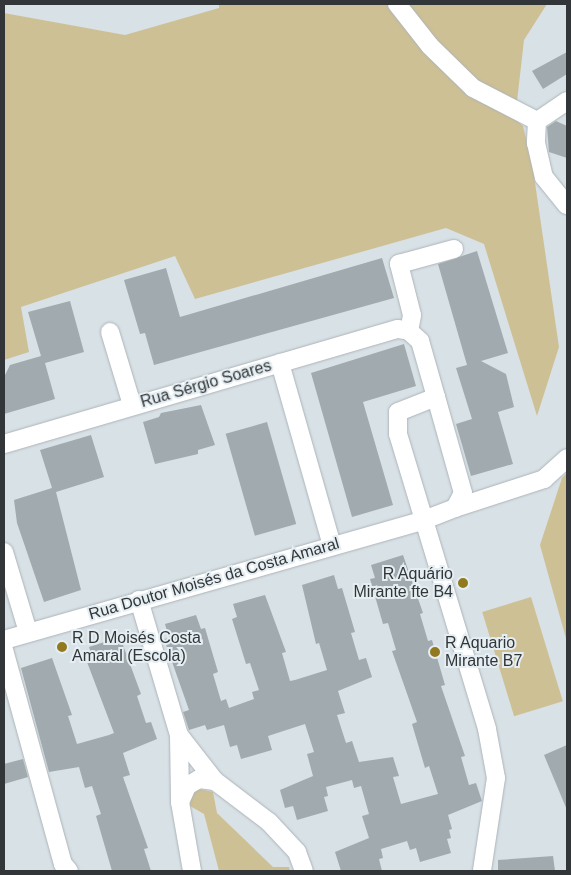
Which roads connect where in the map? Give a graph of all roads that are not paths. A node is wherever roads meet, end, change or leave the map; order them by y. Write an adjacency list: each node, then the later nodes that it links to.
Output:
1 (397, 4): 3 (street)
2 (567, 100): 3 (street)
3 (537, 121): 4 (street)
4 (567, 205)
5 (454, 249): 6 (street)
6 (409, 331): 8 (street, Rua Sérgio Soares); 9 (street)
7 (110, 332): 10 (street)
8 (280, 362): 10 (street, Rua Sérgio Soares); 15 (street)
9 (436, 397): 13 (street); 14 (street)
10 (132, 405): 11 (street, Rua Sérgio Soares)
11 (4, 444)
12 (567, 458): 13 (street)
13 (455, 508): 14 (street)
14 (424, 520): 15 (street, Rua Doutor Moisés da Costa Amaral); 27 (street)
15 (332, 545): 17 (street, Rua Doutor Moisés da Costa Amaral)
16 (4, 552): 18 (street)
17 (139, 600): 18 (street, Rua Doutor Moisés da Costa Amaral); 21 (street)
18 (28, 632): 19 (street, Rua Doutor Moisés da Costa Amaral)
19 (4, 640)
20 (4, 650): 24 (street)
21 (179, 735): 22 (street); 23 (street)
22 (215, 781): 23 (street); 26 (street)
23 (180, 802): 25 (street)
24 (69, 871)
25 (192, 871)
26 (304, 871)
27 (482, 871)

